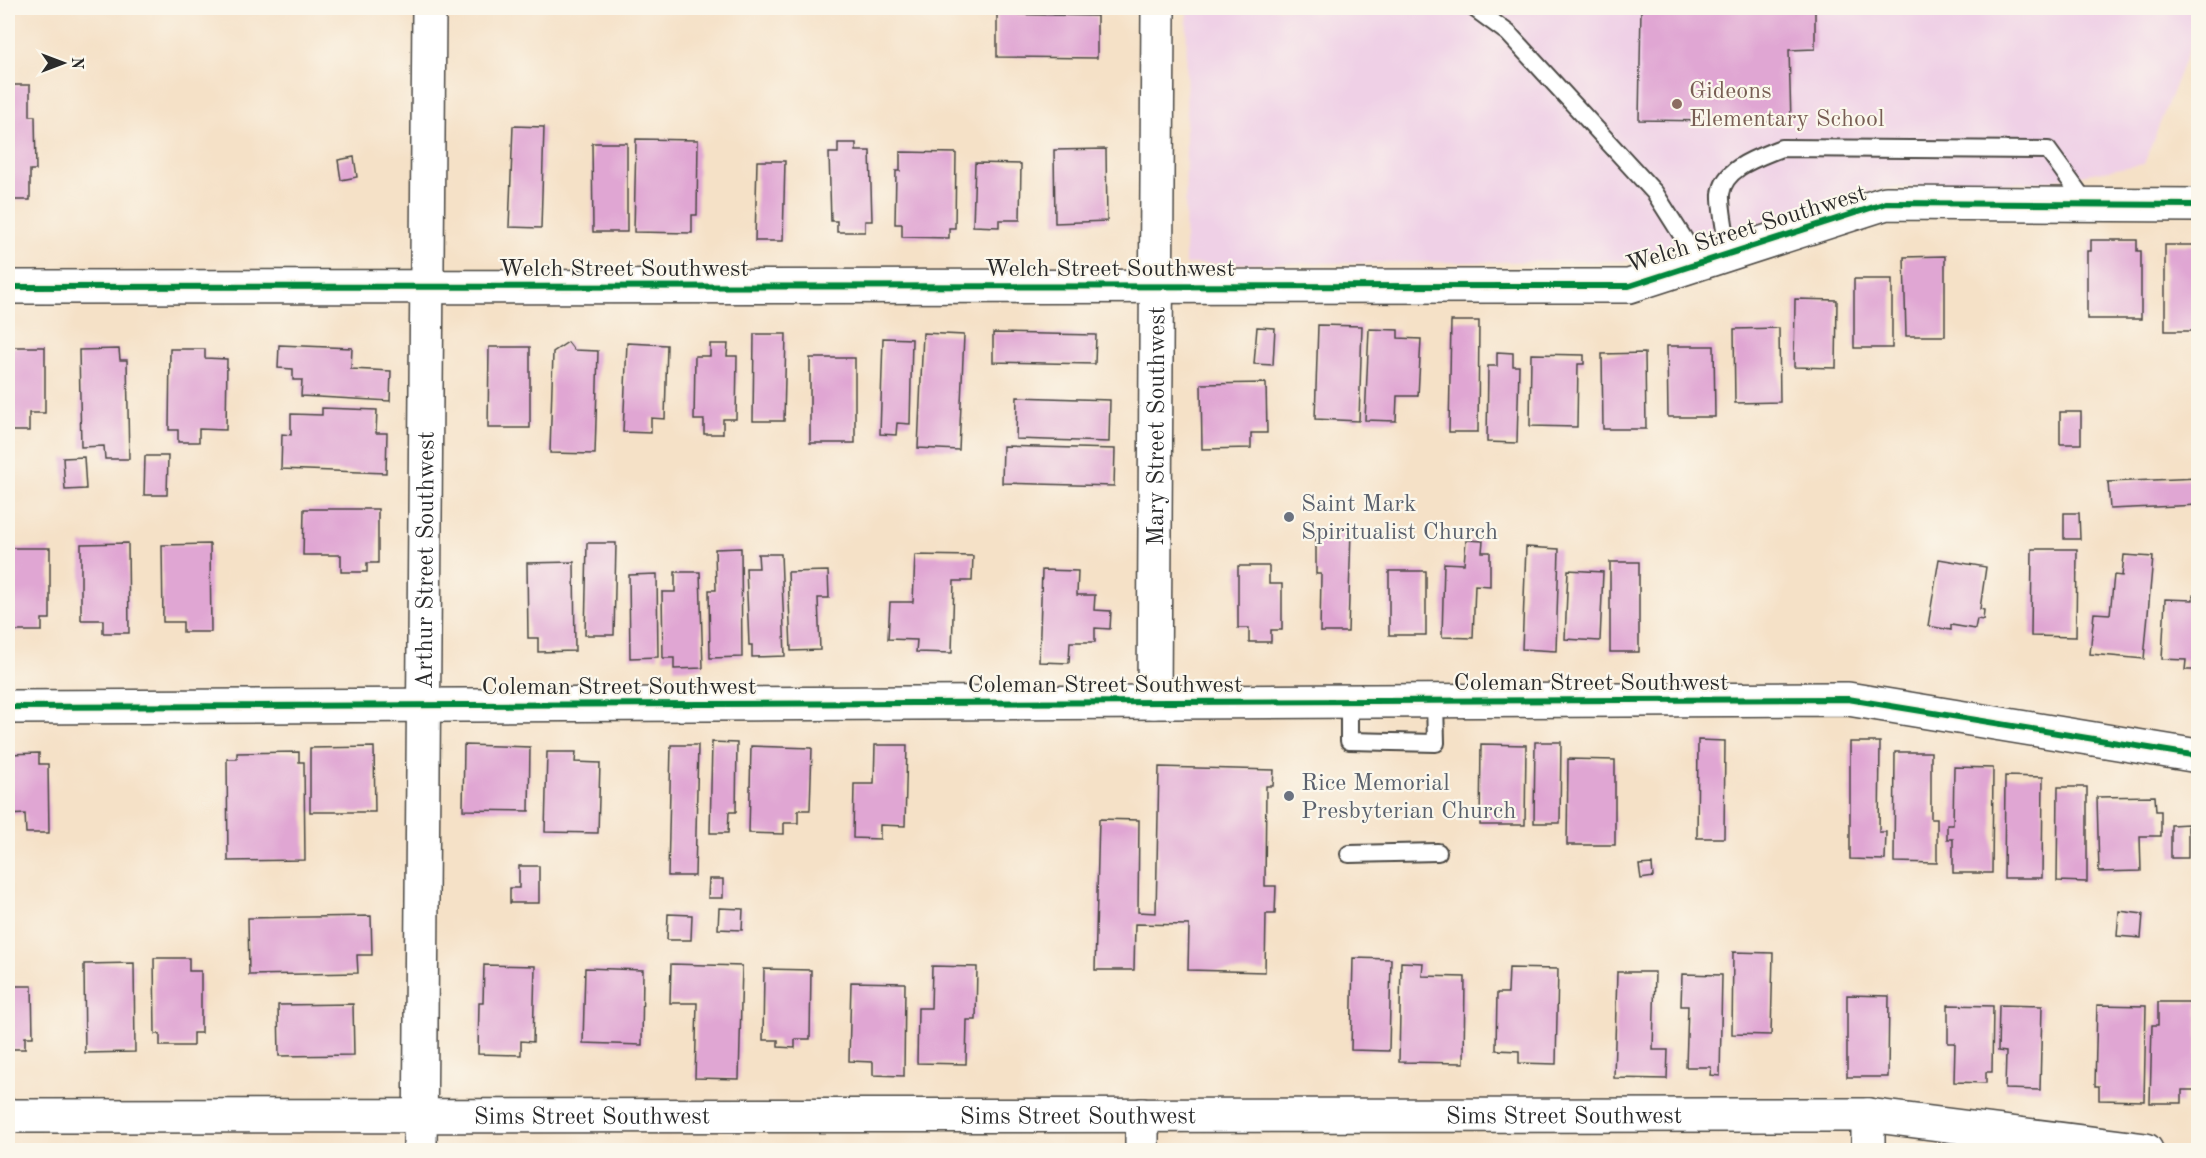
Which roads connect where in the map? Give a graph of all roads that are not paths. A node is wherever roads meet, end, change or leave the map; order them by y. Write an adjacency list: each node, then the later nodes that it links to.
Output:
1 (429, 8): 7 (street, Arthur Street Southwest)
2 (1158, 8): 8 (street, Mary Street Southwest)
3 (1474, 8): 6 (lane)
4 (2087, 204): 5 (street, Welch Street Southwest); 6 (street, Welch Street Southwest); 6 (lane)
5 (2199, 205)
6 (1714, 259): 8 (street, Welch Street Southwest)
7 (427, 286): 8 (street, Welch Street Southwest); 9 (street, Welch Street Southwest); 11 (street, Arthur Street Southwest)
8 (1157, 286): 10 (street, Mary Street Southwest)
9 (8, 287)
10 (1154, 702): 11 (street, Coleman Street Southwest); 13 (street, Coleman Street Southwest)
11 (423, 705): 12 (street, Coleman Street Southwest); 19 (street, Arthur Street Southwest)
12 (8, 707)
13 (2199, 756)
14 (1438, 852): 15 (lane)
15 (1349, 854)
16 (1142, 1115): 17 (street, Sims Street Southwest); 19 (street, Sims Street Southwest); 21 (street)
17 (1868, 1115): 22 (street); 23 (street, Sims Street Southwest)
18 (8, 1116): 19 (street, Sims Street Southwest)
19 (420, 1116): 20 (street, Arthur Street Southwest)
20 (420, 1150)
21 (1142, 1150)
22 (1868, 1150)
23 (2145, 1150)

